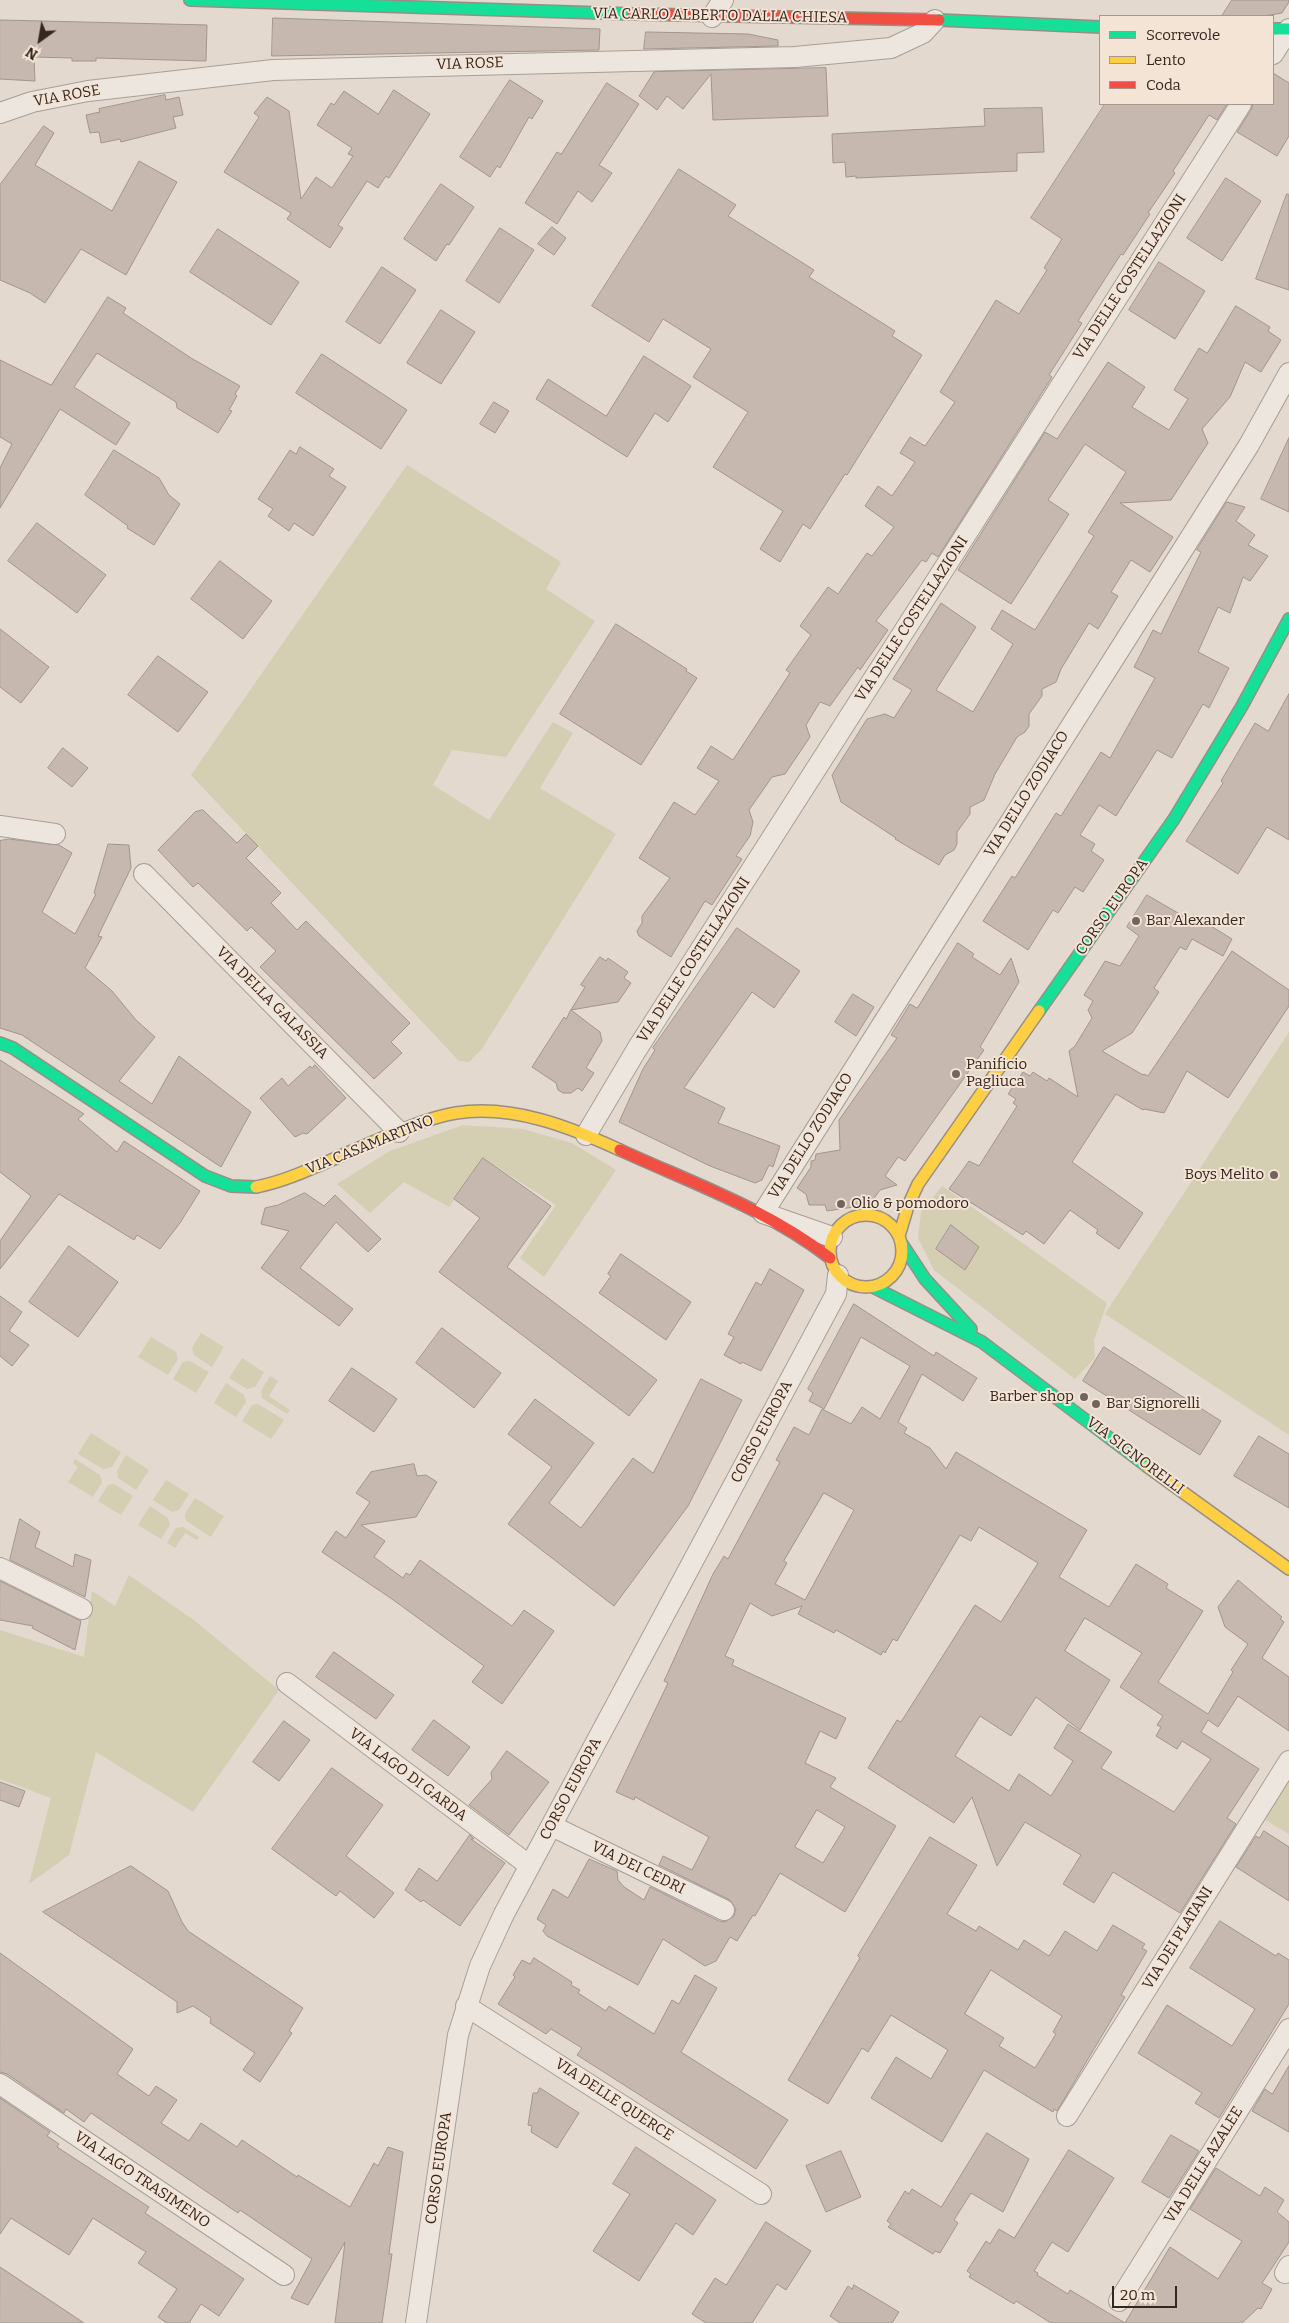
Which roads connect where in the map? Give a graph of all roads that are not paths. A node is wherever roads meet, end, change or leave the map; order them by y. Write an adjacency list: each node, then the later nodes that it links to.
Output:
1 (190, 0): 3 (main road, VIA CARLO ALBERTO DALLA CHIESA)
2 (723, 0): 5 (street)
3 (287, 2): 4 (main road, VIA CARLO ALBERTO DALLA CHIESA)
4 (491, 5): 5 (main road, VIA CARLO ALBERTO DALLA CHIESA)
5 (712, 17): 6 (main road, VIA CARLO ALBERTO DALLA CHIESA)
6 (935, 20): 7 (main road, VIA CARLO ALBERTO DALLA CHIESA); 12 (street, VIA ROSE)
7 (1099, 28)
8 (1274, 29): 9 (main road)
9 (1289, 29): 10 (street)
10 (1274, 52)
11 (1240, 105): 20 (street, VIA DELLE COSTELLAZIONI)
12 (0, 113)
13 (1289, 373): 22 (street, VIA DELLO ZODIACO)
14 (1289, 619): 21 (main road, CORSO EUROPA)
15 (0, 826): 16 (street)
16 (54, 834)
17 (144, 874): 19 (street, VIA DELLA GALASSIA)
18 (0, 1043): 19 (main road, VIA CASAMARTINO)
19 (399, 1132): 20 (main road, VIA CASAMARTINO)
20 (586, 1135): 22 (main road, VIA CASAMARTINO)
21 (918, 1184): 23 (main road, CORSO EUROPA); 25 (main road, CORSO EUROPA)
22 (763, 1213): 24 (street, VIA CASAMARTINO); 26 (main road, VIA CASAMARTINO)
23 (877, 1217): 24 (main road); 25 (main road)
24 (832, 1237): 26 (main road)
25 (900, 1240): 26 (main road); 27 (main road, VIA SIGNORELLI)
26 (846, 1280): 27 (main road, VIA SIGNORELLI); 33 (street, CORSO EUROPA)
27 (982, 1342): 29 (main road, VIA SIGNORELLI)
28 (0, 1568): 30 (street)
29 (1289, 1569)
30 (82, 1609)
31 (287, 1683): 34 (street, VIA LAGO DI GARDA)
32 (1289, 1760): 39 (street, VIA DEI PLATANI)
33 (552, 1826): 34 (street, CORSO EUROPA); 35 (street, VIA DEI CEDRI)
34 (530, 1866): 36 (street, CORSO EUROPA)
35 (724, 1910)
36 (466, 2006): 40 (street, VIA DELLE QUERCE); 43 (street, CORSO EUROPA)
37 (1289, 2029): 42 (street, VIA DELLE AZALEE)
38 (0, 2084): 41 (street, VIA LAGO TRASIMENO)
39 (1067, 2116)
40 (761, 2194)
41 (284, 2275)
42 (1119, 2301)
43 (416, 2323)

